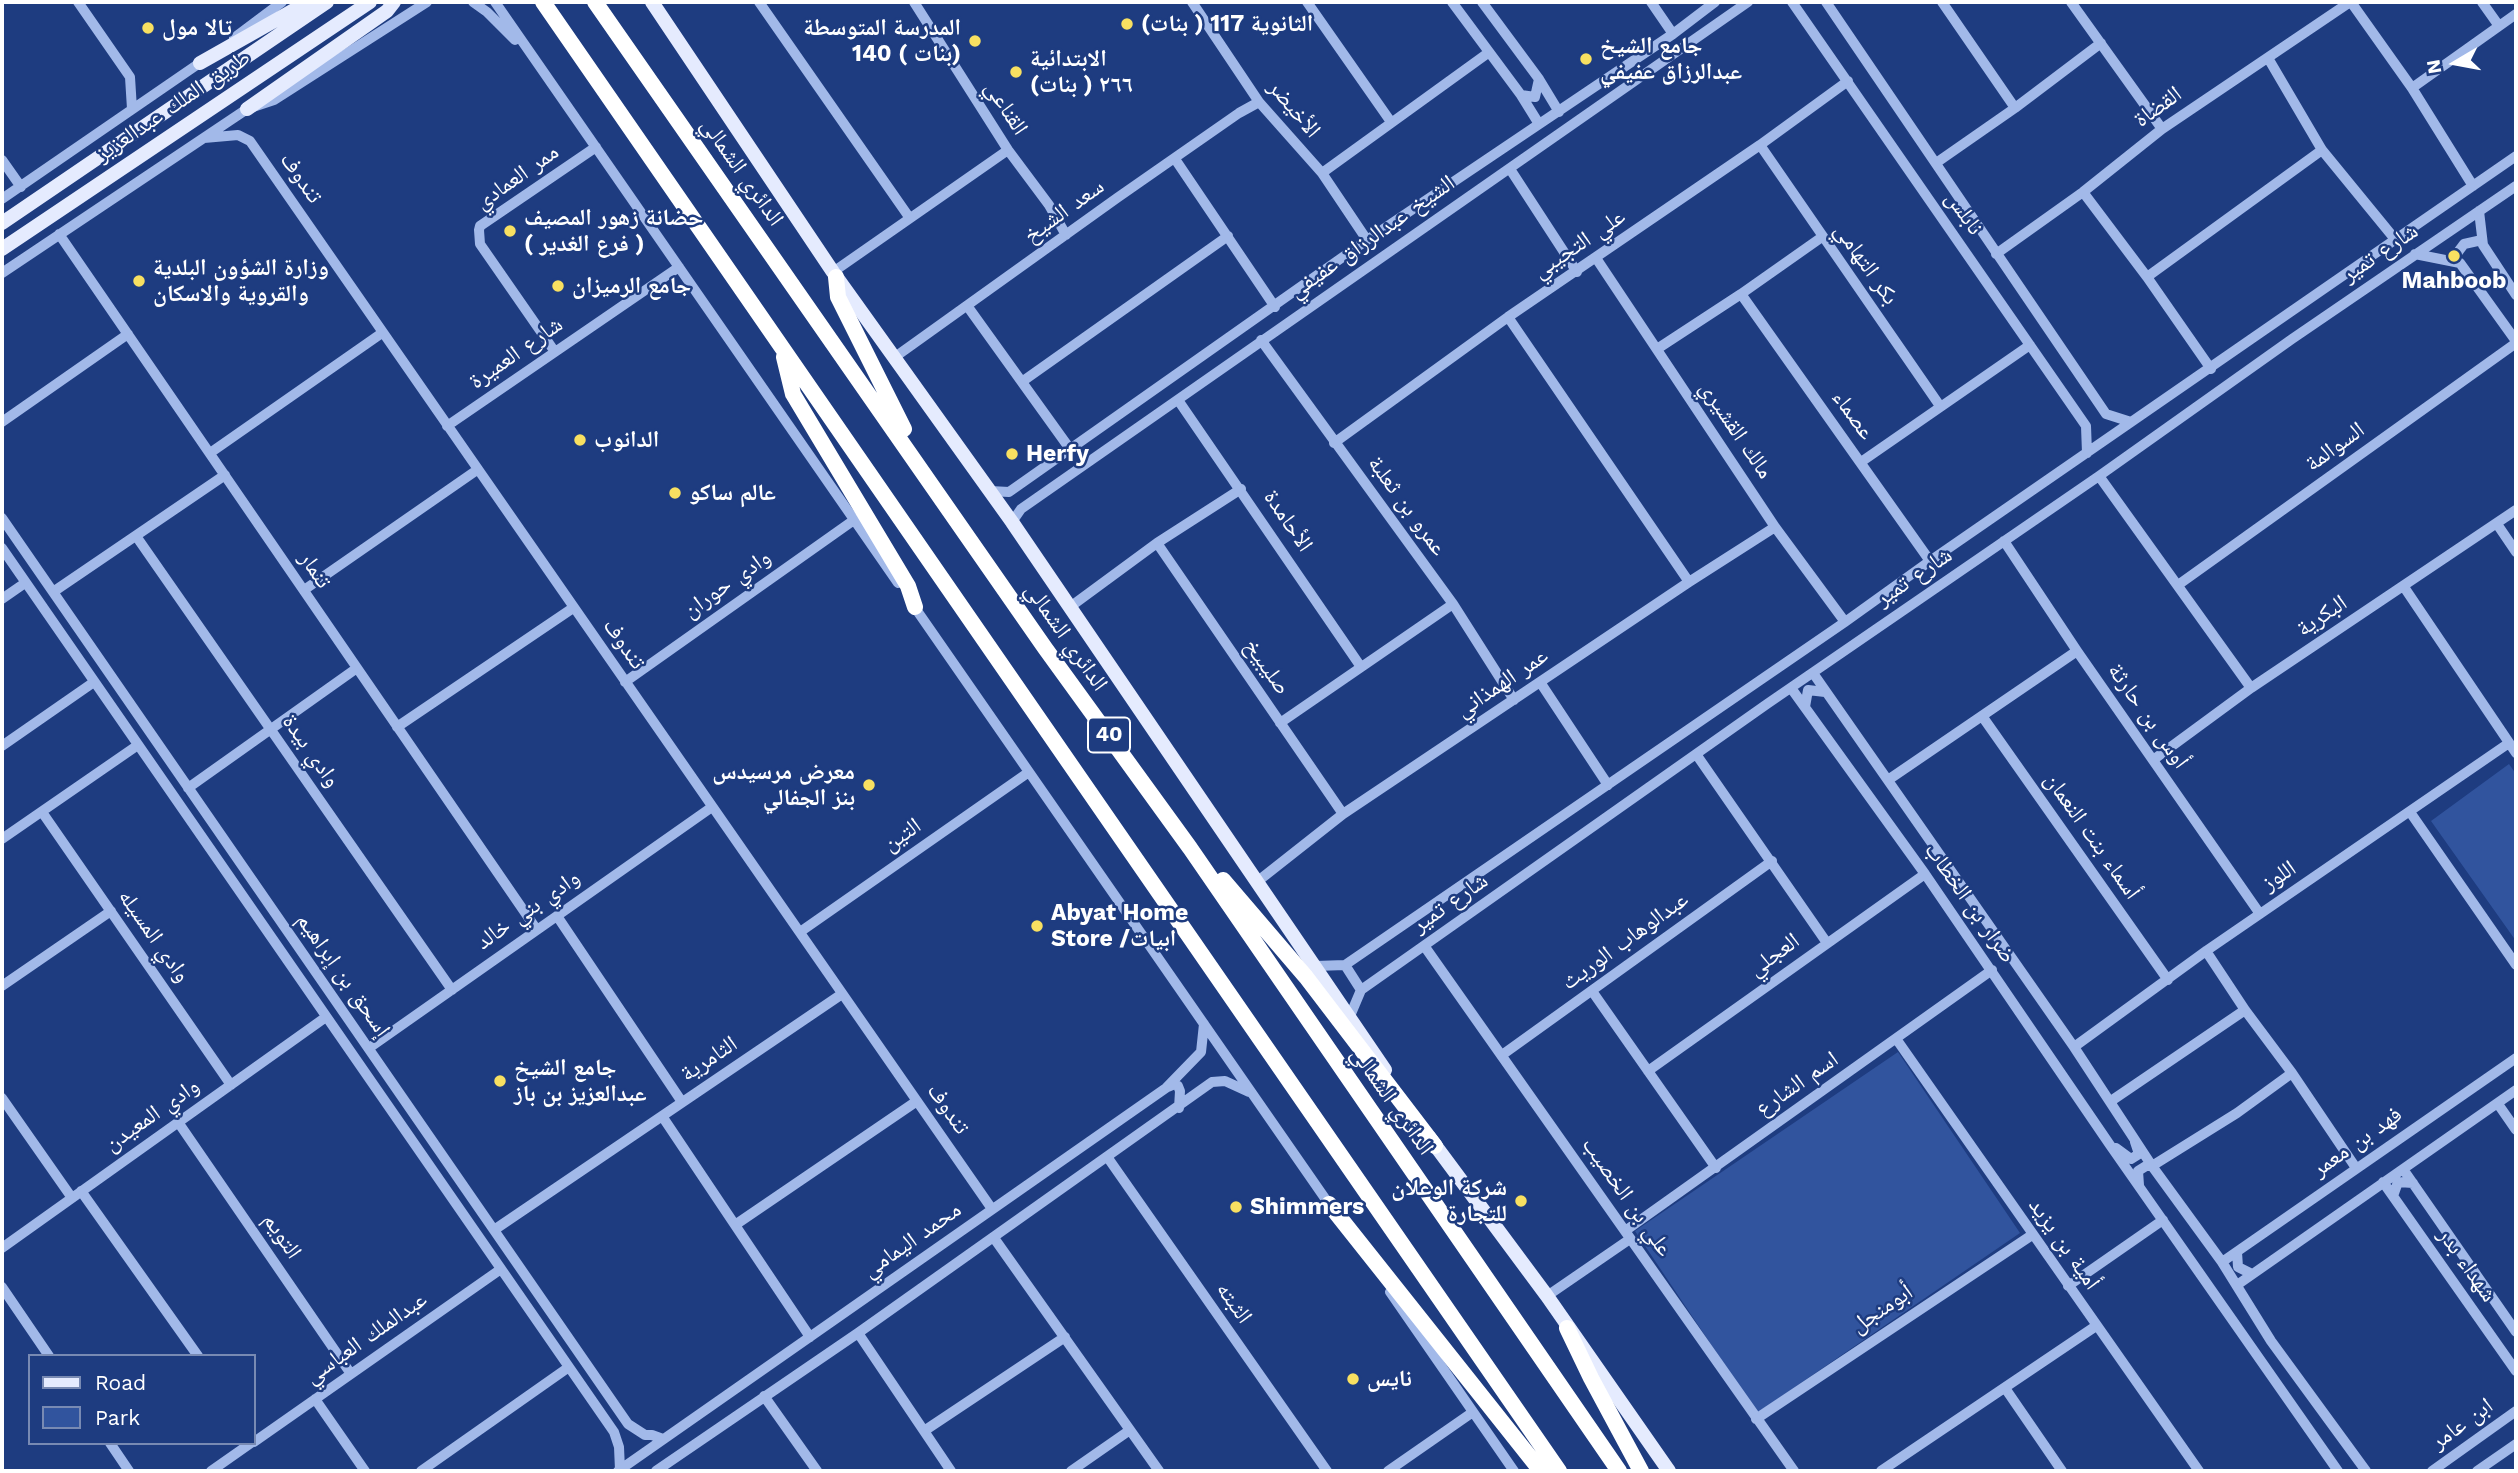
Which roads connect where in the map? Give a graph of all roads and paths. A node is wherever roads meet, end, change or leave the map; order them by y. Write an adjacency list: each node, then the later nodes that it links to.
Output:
1 (78, 2): 42 (street)
2 (282, 2): 35 (street)
3 (308, 2): 35 (main road)
4 (327, 2): 66 (main road, طريق الملك عبدالعزيز)
5 (370, 2): 74 (main road, طريق الملك عبدالعزيز)
6 (394, 2): 43 (main road)
7 (428, 2): 43 (street)
8 (473, 2): 33 (street)
9 (495, 2): 33 (street)
10 (543, 2): 96 (highway, 40)
11 (595, 2): 113 (highway, الدائري الشمالي / 40)
12 (654, 2): 82 (main road, الدائري الشمالي)
13 (759, 2): 65 (street)
14 (914, 2): 51 (street, القناعي)
15 (1192, 2): 40 (street, الأخيضر)
16 (1307, 2): 45 (street)
17 (1452, 2): 32 (street)
18 (1482, 2): 36 (street)
19 (1651, 2): 30 (street)
20 (1715, 2): 30 (street, الشيخ عبدالرزاق عفيفي)
21 (1748, 2): 57 (street, الشيخ عبدالرزاق عفيفي)
22 (1792, 2): 37 (street, نابلس)
23 (1826, 2): 56 (street, نابلس)
24 (1942, 2): 41 (street)
25 (2071, 2): 31 (street)
26 (2351, 2): 34 (street, القضاة); 38 (street)
27 (2482, 2): 29 (street)
28 (2516, 14): 29 (street)
29 (2499, 26): 38 (street)
30 (1673, 33): 44 (street, الشيخ عبدالرزاق عفيفي)
31 (2101, 43): 41 (street); 47 (street)
32 (1488, 53): 39 (street); 45 (street)
33 (534, 58): 50 (street)
34 (2267, 58): 47 (street, القضاة); 52 (street)
35 (200, 63): 42 (street)
36 (1539, 79): 39 (street); 44 (street)
37 (1848, 80): 49 (street, علي التجيبي); 95 (street, نابلس)
38 (2412, 88): 59 (street)
39 (1521, 95): 46 (street)
40 (1259, 102): 54 (street, سعد الشيخ); 58 (street, الأخيضر)
41 (2015, 108): 56 (street)
42 (132, 109): 60 (street)
43 (247, 109): 48 (street)
44 (1559, 111): 46 (street, الشيخ عبدالرزاق عفيفي)
45 (1391, 122): 58 (street)
46 (1539, 124): 72 (street, الشيخ عبدالرزاق عفيفي)
47 (2162, 129): 62 (street, القضاة)
48 (204, 138): 67 (street); 90 (street, تندوف)
49 (1760, 145): 70 (street, بكر التهامي); 77 (street, علي التجيبي)
50 (596, 147): 79 (street); 98 (street, ممر العمادي)
51 (1008, 150): 65 (street); 68 (street, القناعي)
52 (2322, 150): 71 (street); 83 (street)
53 (2516, 156): 59 (street)
54 (1175, 159): 68 (street, سعد الشيخ); 69 (street)
55 (2, 160): 60 (street)
56 (1936, 163): 75 (street, نابلس)
57 (1510, 169): 80 (street); 93 (street, الشيخ عبدالرزاق عفيفي)
58 (1322, 173): 72 (street, الأخيضر)
59 (2473, 186): 71 (street)
60 (21, 187): 63 (street)
61 (2516, 187): 64 (street, شارع تمير)
62 (2083, 192): 75 (street, القضاة); 83 (street)
63 (2, 199)
64 (2479, 211): 73 (street); 76 (street, شارع تمير)
65 (909, 217): 82 (street)
66 (2, 223)
67 (59, 234): 81 (street); 91 (street, تنمار)
68 (1066, 235): 86 (street, سعد الشيخ)
69 (1228, 236): 87 (street); 101 (street)
70 (1822, 237): 84 (street); 103 (street, بكر التهامي)
71 (2395, 239): 89 (street)
72 (1367, 240): 87 (street, الشيخ عبدالرزاق عفيفي)
73 (2482, 240): 78 (street); 85 (street)
74 (2, 249)
75 (1996, 254): 104 (street, نابلس)
76 (2415, 254): 78 (street); 92 (street, شارع تمير)
77 (1596, 258): 80 (street, علي التجيبي); 97 (street, مالك القشيري)
78 (2452, 260): 94 (street)
79 (679, 267): 98 (street, شارع العميرة); 124 (street)
80 (1577, 272): 88 (street, علي التجيبي)
81 (2, 273)
82 (834, 275): 99 (main road, الدائري الشمالي); 113 (highway)
83 (2147, 277): 100 (street)
84 (1741, 294): 97 (street); 114 (street, عصماء)
85 (2516, 295)
86 (968, 306): 99 (street, سعد الشيخ); 101 (street)
87 (1275, 307): 110 (street, الشيخ عبدالرزاق عفيفي)
88 (1507, 317): 109 (street, علي التجيبي); 134 (street)
89 (2280, 321): 92 (street); 100 (street)
90 (382, 333): 107 (street, تندوف); 111 (street)
91 (128, 334): 105 (street); 111 (street, تنمار)
92 (2292, 339): 117 (street, شارع تمير)
93 (1261, 340): 102 (street, الشيخ عبدالرزاق عفيفي); 109 (street, عمرو بن ثعلبة)
94 (2516, 342): 136 (street, السوالمة)
95 (2030, 345): 103 (street); 108 (street, نابلس)
96 (782, 348): 142 (highway); 306 (highway, 40)
97 (1657, 349): 127 (street, مالك القشيري)
98 (555, 352): 107 (street, شارع العميرة)
99 (895, 357): 119 (main road, الدائري الشمالي)
100 (2211, 369): 106 (street)
101 (1023, 381): 110 (street)
102 (1178, 400): 118 (street, الأحامدة); 121 (street, الشيخ عبدالرزاق عفيفي)
103 (1940, 406): 114 (street)
104 (2105, 414): 106 (street); 108 (street)
105 (2, 422)
106 (2131, 422): 112 (street)
107 (447, 426): 115 (street, تندوف)
108 (2085, 426): 112 (street, نابلس)
109 (1334, 443): 141 (street, عمرو بن ثعلبة)
110 (1070, 449): 120 (street, الشيخ عبدالرزاق عفيفي)
111 (209, 453): 116 (street, تنمار)
112 (2087, 453): 133 (street)
113 (916, 461): 181 (highway, الدائري الشمالي / 40)
114 (1861, 462): 133 (street, عصماء)
115 (477, 470): 138 (street); 144 (street, تندوف)
116 (225, 475): 128 (street); 138 (street, تنمار)
117 (2099, 476): 129 (street, شارع تمير); 136 (street)
118 (1241, 489): 130 (street); 147 (street, الأحامدة)
119 (990, 491): 120 (street); 125 (main road, الدائري الشمالي)
120 (1009, 492): 121 (street)
121 (1021, 509): 125 (street, الشيخ عبدالرزاق عفيفي)
122 (2516, 510): 126 (street, البكرية)
123 (2, 518): 139 (street, إسحق بن إبراهيم)
124 (854, 520): 142 (street); 151 (street, وادي حوران)
125 (1012, 522): 143 (main road, الدائري الشمالي)
126 (2497, 524): 132 (street); 137 (street, البكرية)
127 (1775, 527): 134 (street, عمر الهمذاني); 145 (street, مالك القشيري)
128 (136, 536): 139 (street); 165 (street, وادي بيدة)
129 (2004, 541): 146 (street, أوس بن حارثة); 149 (street, شارع تمير)
130 (1157, 543): 143 (street); 163 (street, صليبيخ)
131 (2, 548): 135 (street, إسحق بن إبراهيم)
132 (2516, 552)
133 (1930, 561): 145 (street)
134 (1689, 582): 152 (street, عمر الهمذاني)
135 (25, 583): 140 (street); 150 (street, إسحق بن إبراهيم)
136 (2178, 585): 155 (street)
137 (2404, 587): 155 (street, البكرية); 166 (street)
138 (304, 590): 148 (street, تنمار)
139 (53, 592): 175 (street, إسحق بن إبراهيم)
140 (2, 599)
141 (1453, 604): 147 (street); 157 (street, عمرو بن ثعلبة)
142 (915, 607): 172 (street)
143 (1070, 607): 184 (main road, الدائري الشمالي)
144 (573, 608): 151 (street, تندوف); 164 (street)
145 (1845, 622): 153 (street)
146 (2077, 651): 161 (street); 171 (street, أوس بن حارثة)
147 (1361, 667): 163 (street)
148 (357, 668): 164 (street, تنمار); 165 (street)
149 (1813, 673): 154 (street, شارع تمير); 156 (street, ضرار بن الخطاب)
150 (94, 682): 167 (street, إسحق بن إبراهيم); 168 (street)
151 (625, 682): 176 (street, تندوف)
152 (1540, 682): 157 (street, عمر الهمذاني); 174 (street)
153 (1748, 688): 158 (street); 160 (street)
154 (1791, 688): 159 (street, ضرار بن الخطاب); 160 (street, شارع تمير)
155 (2251, 688): 171 (street, البكرية)
156 (1825, 692): 159 (street); 173 (street, ضرار بن الخطاب)
157 (1514, 700): 179 (street, عمر الهمذاني)
158 (1732, 700): 162 (street); 174 (street)
159 (1805, 707): 183 (street, ضرار بن الخطاب)
160 (1761, 709): 162 (street, شارع تمير)
161 (1982, 716): 173 (street); 199 (street, أسماء بنت النعمان)
162 (1745, 720): 170 (street, شارع تمير)
163 (1280, 723): 179 (street, صليبيخ)
164 (397, 727): 188 (street, تنمار)
165 (271, 729): 175 (street); 201 (street, وادي بيدة)
166 (2509, 743): 169 (street); 178 (street, اللوز)
167 (138, 745): 177 (street); 194 (street, إسحق بن إبراهيم)
168 (2, 746)
169 (2516, 753)
170 (1696, 754): 182 (street); 192 (street, شارع تمير)
171 (2153, 760): 186 (street, أوس بن حارثة)
172 (1029, 772): 189 (street, التين); 208 (street)
173 (1888, 780): 210 (street, ضرار بن الخطاب)
174 (1608, 785): 195 (street)
175 (188, 788): 191 (street, إسحق بن إبراهيم)
176 (712, 807): 187 (street, وادي بني خالد); 189 (street, تندوف)
177 (42, 811): 180 (street); 185 (street, وادي المسيله)
178 (2410, 812): 186 (street, اللوز); 196 (street)
179 (1343, 814): 184 (street, عمر الهمذاني)
180 (2, 839)
181 (1190, 848): 231 (highway); 307 (highway, الدائري الشمالي / 40)
182 (1772, 861): 190 (street); 203 (street, عبدالوهاب الوريث)
183 (1925, 874): 190 (street, العجلي); 198 (street, ضرار بن الخطاب)
184 (1258, 881): 197 (main road, الدائري الشمالي)
185 (111, 911): 200 (street); 216 (street, وادي المسيله)
186 (2260, 914): 193 (street, اللوز)
187 (557, 916): 188 (street, وادي بني خالد); 223 (street)
188 (537, 930): 201 (street, وادي بني خالد)
189 (800, 932): 204 (street, تندوف)
190 (1827, 943): 214 (street, العجلي)
191 (298, 946): 194 (street); 211 (street, إسحق بن إبراهيم)
192 (1425, 947): 202 (street, شارع تمير); 212 (street, علي بن الخصيب)
193 (2206, 951): 199 (street, اللوز); 205 (street)
194 (284, 956): 207 (street, إسحق بن إبراهيم)
195 (1345, 965): 197 (street); 202 (street)
196 (2516, 965)
197 (1316, 966): 206 (main road, الدائري الشمالي)
198 (1992, 970): 209 (street, اسم الشارع); 230 (street, ضرار بن الخطاب)
199 (2168, 980): 210 (street, اللوز)
200 (2, 986)
201 (452, 990): 211 (street, وادي بني خالد)
202 (1362, 990): 206 (street)
203 (1592, 991): 212 (street, عبدالوهاب الوريث); 214 (street)
204 (842, 994): 221 (street, تندوف); 223 (street, الثامرية)
205 (2245, 1010): 215 (street); 222 (street)
206 (1350, 1016): 231 (main road, الدائري الشمالي)
207 (326, 1017): 216 (street, وادي المعيدن); 254 (street, إسحق بن إبراهيم)
208 (1204, 1024): 217 (street, محمد اليمامي); 219 (street)
209 (1897, 1040): 234 (street, اسم الشارع); 249 (street, أمية بن يزيد)
210 (2074, 1047): 222 (street, ضرار بن الخطاب)
211 (369, 1048): 247 (street, إسحق بن إبراهيم)
212 (1502, 1055): 248 (street, علي بن الخصيب)
213 (2516, 1058): 235 (street, فهد بن معمر)
214 (1648, 1071): 234 (street)
215 (2292, 1073): 233 (street); 235 (street)
216 (230, 1085): 227 (street, وادي المعيدن)
217 (1166, 1088): 225 (street); 244 (street, محمد اليمامي)
218 (2516, 1090): 224 (street, فهد بن معمر)
219 (1252, 1094): 225 (street, محمد اليمامي); 243 (street)
220 (2, 1098): 242 (street)
221 (917, 1101): 244 (street, تندوف); 246 (street)
222 (2110, 1101): 228 (street, ضرار بن الخطاب)
223 (682, 1102): 226 (street, الثامرية)
224 (2498, 1104): 229 (street); 236 (street, فهد بن معمر)
225 (1179, 1108): 232 (street, محمد اليمامي)
226 (662, 1116): 246 (street); 247 (street, الثامرية)
227 (178, 1122): 240 (street, وادي المعيدن); 275 (street, التويم)
228 (2130, 1129): 230 (street); 233 (street, ضرار بن الخطاب)
229 (2516, 1130)
230 (2110, 1145): 239 (street, ضرار بن الخطاب)
231 (1436, 1146): 259 (main road, الدائري الشمالي)
232 (1108, 1158): 250 (street, محمد اليمامي); 302 (street, الثبته)
233 (2152, 1166): 239 (street); 253 (street, ضرار بن الخطاب)
234 (1716, 1168): 248 (street, اسم الشارع)
235 (2356, 1168): 252 (street, فهد بن معمر)
236 (2403, 1169): 237 (street, فهد بن معمر); 238 (street, شهداء بدر)
237 (2383, 1182): 241 (street, شهداء بدر); 255 (street, فهد بن معمر)
238 (2413, 1183): 241 (street); 264 (street, شهداء بدر)
239 (2139, 1185): 245 (street, ضرار بن الخطاب)
240 (82, 1191): 242 (street, وادي المعيدن); 270 (street)
241 (2393, 1196): 274 (street, شهداء بدر)
242 (72, 1198): 251 (street, وادي المعيدن)
243 (1329, 1204): 282 (street); 305 (highway)
244 (992, 1209): 266 (street, محمد اليمامي)
245 (2163, 1220): 257 (street); 261 (street, ضرار بن الخطاب)
246 (735, 1225): 266 (street)
247 (494, 1230): 281 (street, إسحق بن إبراهيم)
248 (1628, 1235): 259 (street, اسم الشارع); 283 (street, علي بن الخصيب)
249 (2032, 1235): 257 (street, أمية بن يزيد); 283 (street, أبومنجل)
250 (994, 1238): 265 (street, محمد اليمامي); 267 (street)
251 (2, 1248)
252 (2237, 1252): 253 (street, فهد بن معمر); 255 (street)
253 (2222, 1262): 256 (street, ضرار بن الخطاب)
254 (501, 1269): 273 (street, إسحق بن إبراهيم); 275 (street, عبدالملك العباسي)
255 (2252, 1274): 256 (street, فهد بن معمر)
256 (2236, 1285): 260 (street, ضرار بن الخطاب)
257 (2068, 1286): 262 (street, أمية بن يزيد)
258 (2, 1287): 269 (street)
259 (1547, 1296): 263 (main road, الدائري الشمالي)
260 (2244, 1299): 261 (street); 268 (street, ضرار بن الخطاب)
261 (2230, 1313): 271 (street, ضرار بن الخطاب)
262 (2096, 1326): 277 (street); 313 (street, أمية بن يزيد)
263 (1567, 1328): 308 (highway); 309 (main road, الدائري الشمالي)
264 (2516, 1332)
265 (858, 1333): 276 (street, محمد اليمامي); 286 (street)
266 (810, 1337): 272 (street, محمد اليمامي)
267 (1065, 1337): 285 (street); 286 (street)
268 (2272, 1341): 271 (street); 315 (street, ضرار بن الخطاب)
269 (48, 1354)
270 (197, 1354)
271 (2260, 1358): 314 (street, ضرار بن الخطاب)
272 (769, 1365): 276 (street); 288 (street, محمد اليمامي)
273 (569, 1367): 284 (street, إسحق بن إبراهيم); 296 (street)
274 (2516, 1371)
275 (351, 1374): 279 (street, عبدالملك العباسي)
276 (782, 1384): 278 (street, محمد اليمامي)
277 (2006, 1388): 311 (street); 312 (street)
278 (764, 1396): 292 (street, محمد اليمامي); 298 (street)
279 (315, 1399): 287 (street, عبدالملك العباسي); 295 (street)
280 (2516, 1411): 316 (street, ابن عامر)
281 (620, 1412): 284 (street); 288 (street, إسحق بن إبراهيم)
282 (1473, 1412): 303 (street); 304 (street)
283 (1756, 1419): 310 (street, علي بن الخصيب)
284 (608, 1424): 297 (street, إسحق بن إبراهيم)
285 (1130, 1430): 300 (street); 301 (street)
286 (924, 1431): 299 (street)
287 (256, 1439)
288 (663, 1439): 297 (street, محمد اليمامي)
289 (2516, 1444): 317 (street, ابن عامر)
290 (111, 1445): 293 (street)
291 (247, 1445): 294 (street, عبدالملك العباسي)
292 (663, 1469)
293 (129, 1471)
294 (211, 1471)
295 (365, 1471)
296 (421, 1471)
297 (619, 1471)
298 (817, 1471)
299 (951, 1471)
300 (1071, 1471)
301 (1159, 1471)
302 (1327, 1471)
303 (1388, 1471)
304 (1514, 1471)
305 (1541, 1471)
306 (1559, 1471)
307 (1619, 1471)
308 (1641, 1471)
309 (1669, 1471)
310 (1794, 1471)
311 (1881, 1471)
312 (2061, 1471)
313 (2199, 1471)
314 (2338, 1471)
315 (2366, 1471)
316 (2432, 1471)
317 (2477, 1471)

